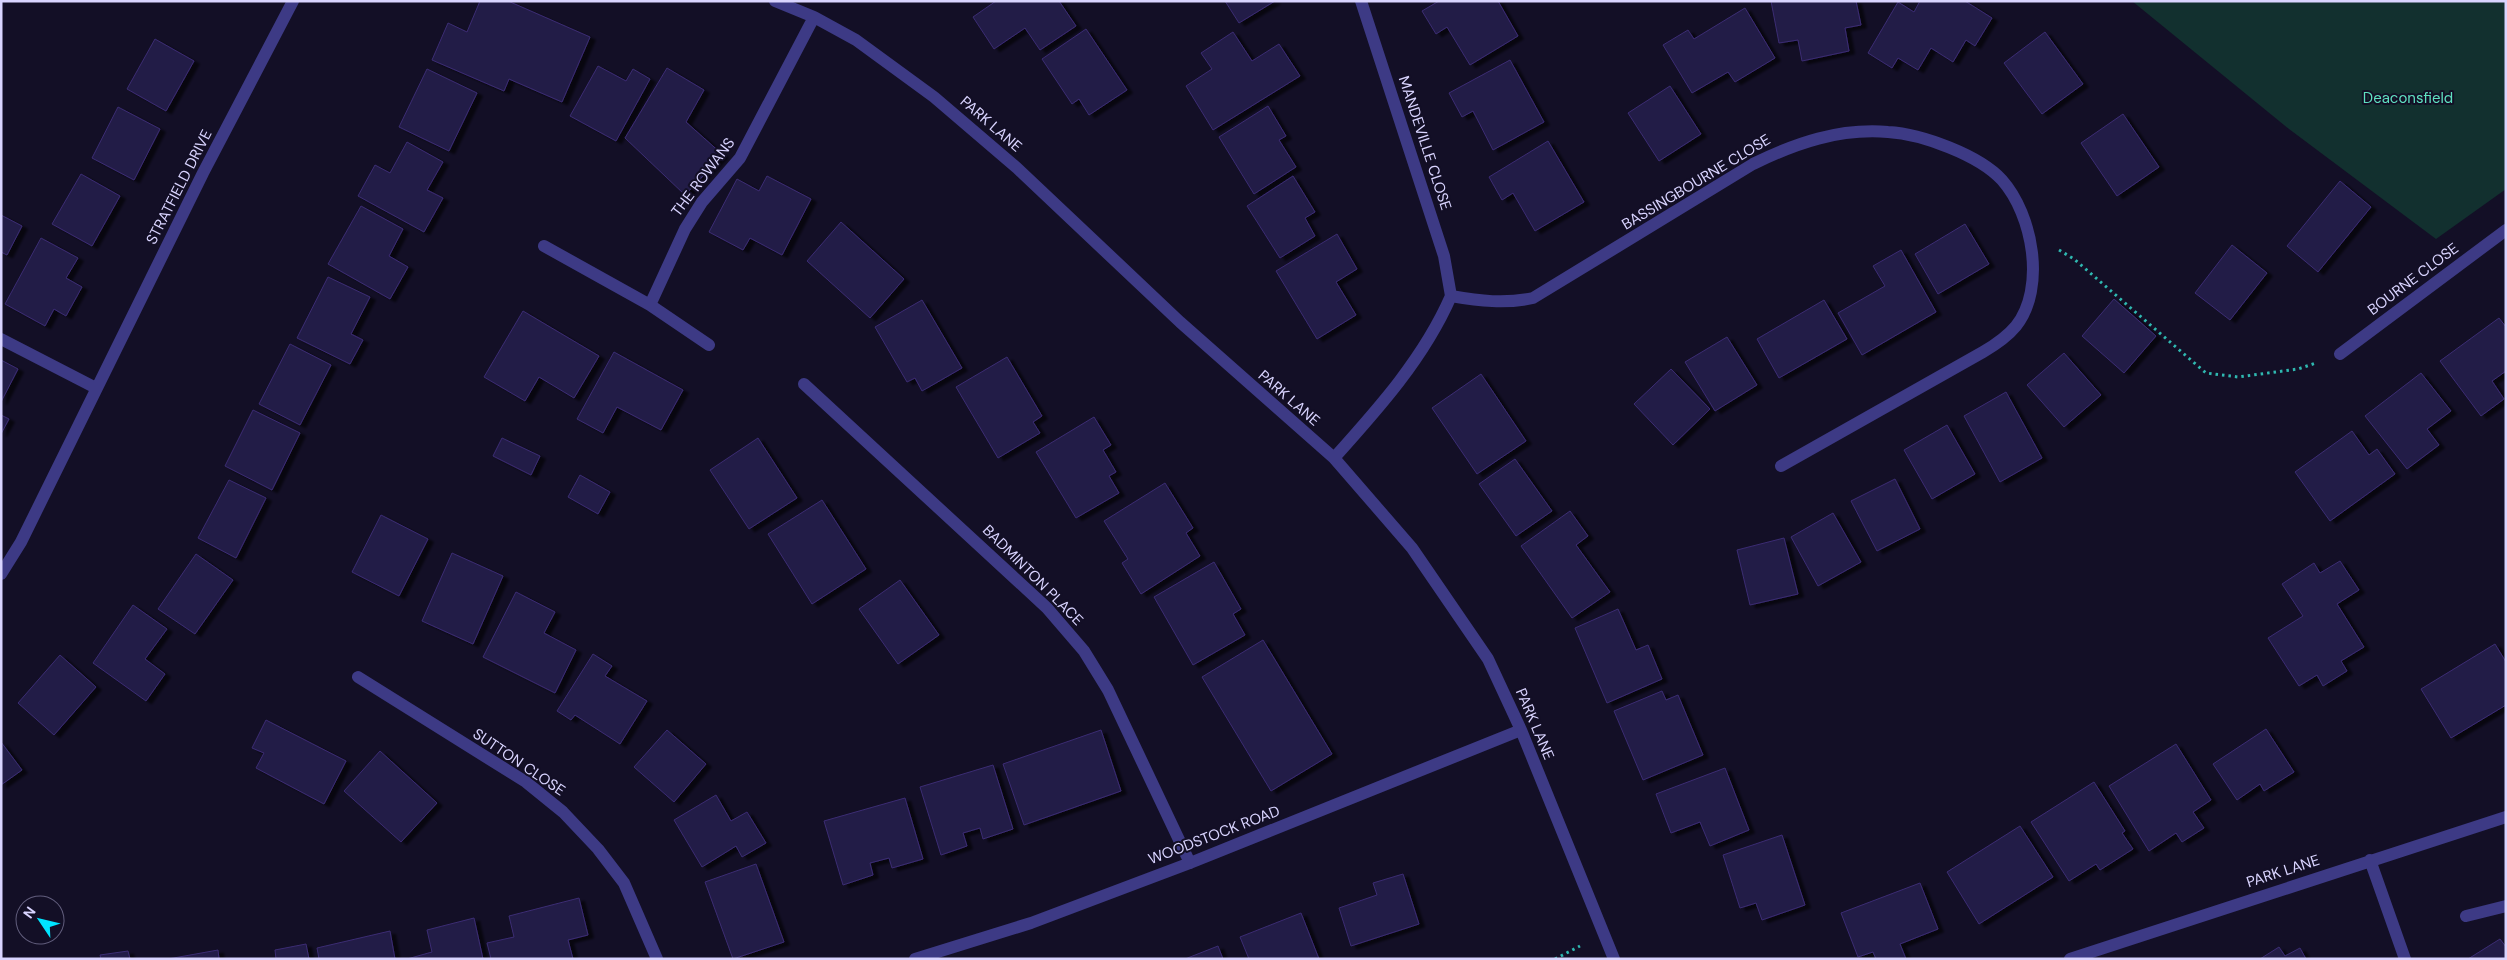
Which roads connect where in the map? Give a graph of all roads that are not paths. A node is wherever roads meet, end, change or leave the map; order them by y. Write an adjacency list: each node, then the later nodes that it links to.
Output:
1 (293, 1): 13 (street, STRATFIELD DRIVE)
2 (775, 1): 4 (street, PARK LANE)
3 (1361, 1): 7 (street, MANDEVILLE CLOSE)
4 (814, 18): 8 (street, THE ROWANS); 14 (street, PARK LANE)
5 (2506, 230): 11 (street, BOURNE CLOSE)
6 (544, 246): 8 (street)
7 (1451, 296): 14 (street); 15 (street, BASSINGBOURNE CLOSE)
8 (650, 305): 10 (street)
9 (1, 339): 13 (street)
10 (709, 345)
11 (2340, 354)
12 (804, 384): 21 (street, BADMINTON PLACE)
13 (96, 388): 16 (street, STRATFIELD DRIVE)
14 (1334, 458): 18 (street, PARK LANE)
15 (1781, 466)
16 (1, 574)
17 (358, 677): 24 (street, SUTTON CLOSE)
18 (1521, 730): 21 (street, WOODSTOCK ROAD); 26 (street, PARK LANE)
19 (2506, 817): 20 (street, PARK LANE)
20 (2370, 860): 27 (street, PARK LANE); 28 (street)
21 (1190, 863): 25 (street, WOODSTOCK ROAD)
22 (2506, 906): 23 (street)
23 (2466, 916)
24 (657, 959)
25 (915, 959)
26 (1614, 959)
27 (2070, 959)
28 (2405, 959)

